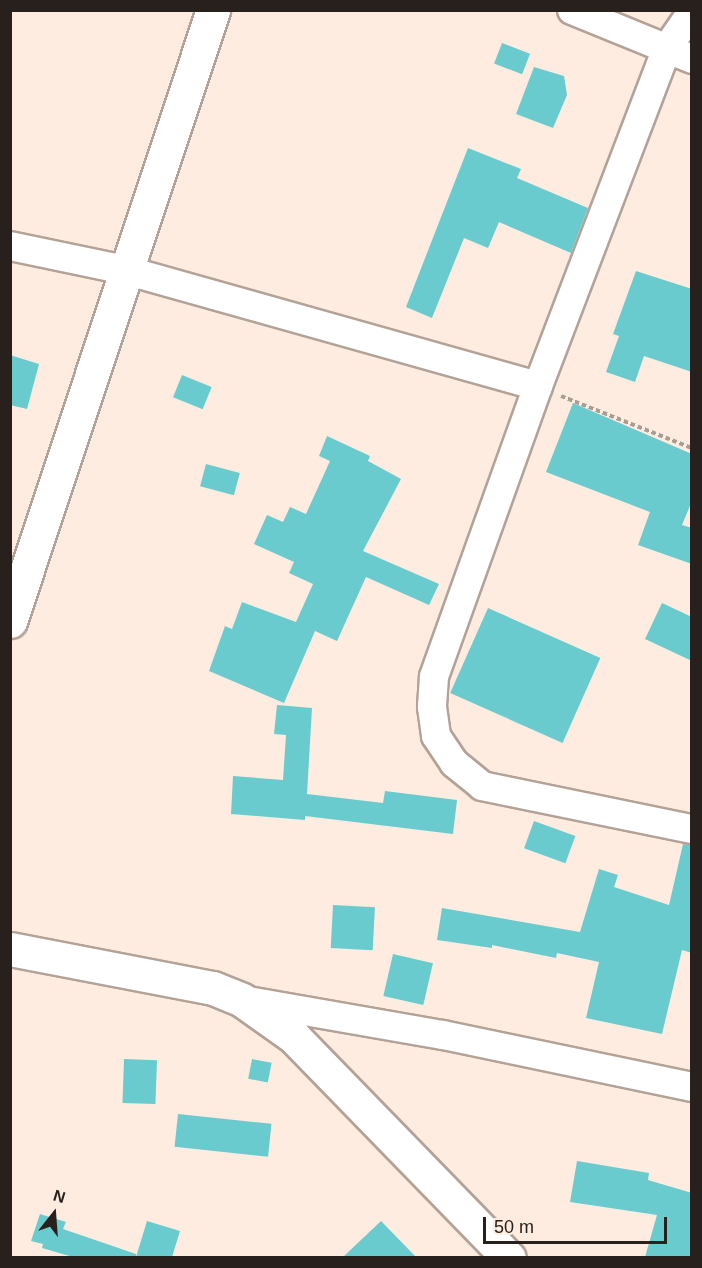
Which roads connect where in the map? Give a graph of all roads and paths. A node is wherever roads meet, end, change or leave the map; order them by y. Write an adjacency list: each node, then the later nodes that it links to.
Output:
1 (213, 10): 6 (street)
2 (572, 10): 4 (street)
3 (692, 12): 4 (street)
4 (679, 53): 7 (street)
5 (10, 246): 6 (street)
6 (125, 270): 7 (street); 9 (street)
7 (538, 386): 8 (path); 10 (street)
8 (692, 448)
9 (10, 621)
10 (692, 829)
11 (10, 949): 12 (street)
12 (242, 1000): 13 (street); 14 (street)
13 (692, 1087)
14 (509, 1257)

